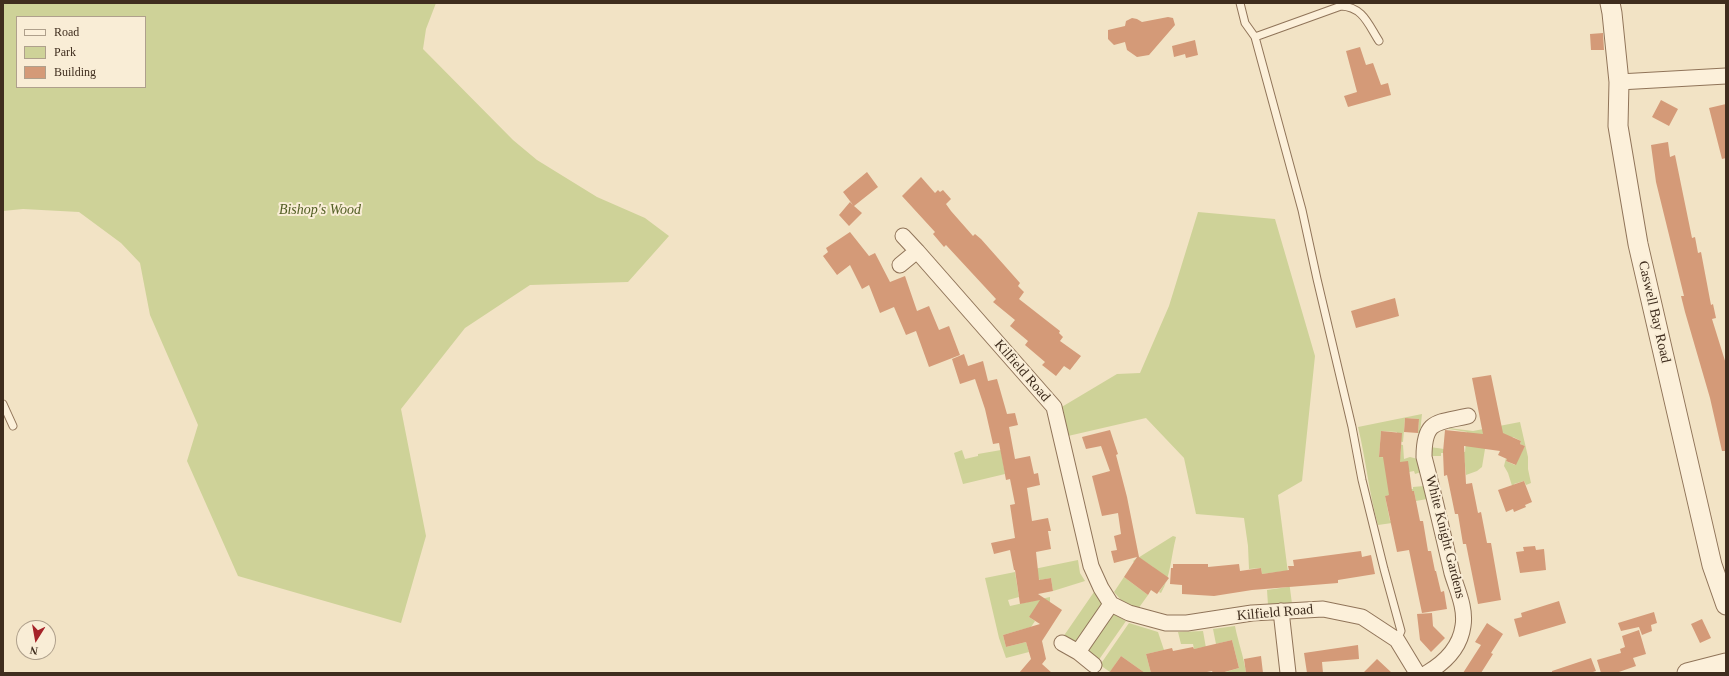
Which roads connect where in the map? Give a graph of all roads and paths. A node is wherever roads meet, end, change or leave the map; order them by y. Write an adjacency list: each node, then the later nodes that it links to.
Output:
1 (1240, 3): 3 (lane)
2 (1611, 8): 6 (street, Caswell Bay Road)
3 (1255, 37): 4 (lane); 16 (lane)
4 (1379, 41)
5 (1726, 76): 6 (street)
6 (1619, 82): 14 (street, Caswell Bay Road)
7 (903, 236): 8 (street, Kilfield Road)
8 (917, 251): 9 (street); 13 (street, Kilfield Road)
9 (900, 265)
10 (3, 404): 12 (lane)
11 (1468, 416): 23 (street, White Knight Gardens)
12 (13, 426)
13 (1112, 604): 15 (street, Kilfield Road); 18 (street)
14 (1726, 605)
15 (1281, 611): 16 (street, Kilfield Road); 21 (street)
16 (1397, 640): 22 (street, Kilfield Road)
17 (1062, 643): 18 (street)
18 (1078, 652): 20 (street)
19 (1726, 663): 24 (street)
20 (1094, 665)
21 (1288, 673)
22 (1417, 673)
23 (1427, 673)
24 (1687, 673)

